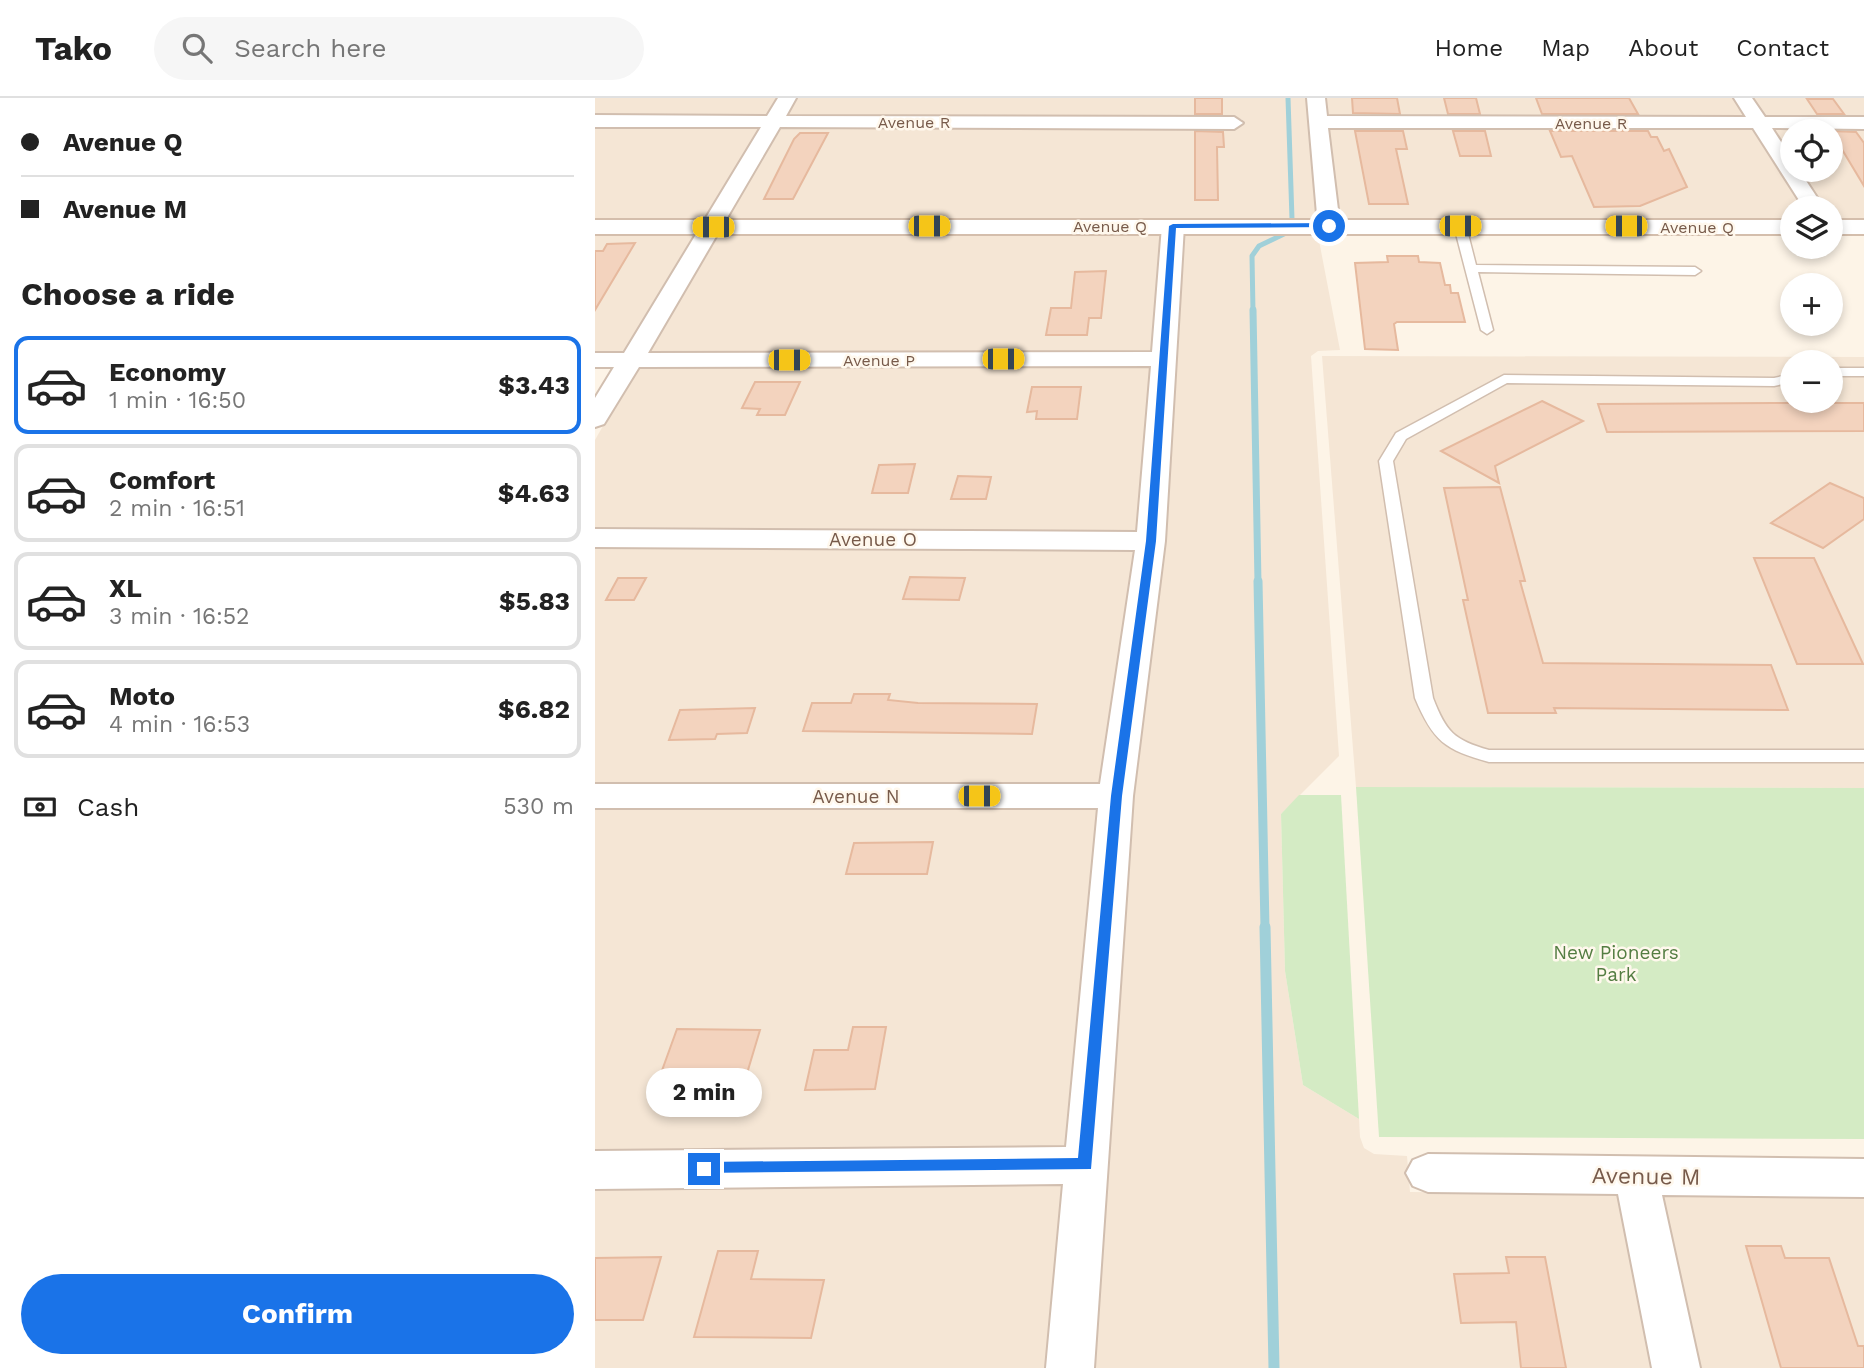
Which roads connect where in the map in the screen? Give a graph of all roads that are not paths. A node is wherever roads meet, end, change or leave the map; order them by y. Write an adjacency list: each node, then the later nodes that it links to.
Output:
1 (787, 98): 5 (street)
2 (1316, 98): 6 (street)
3 (1743, 98): 9 (street)
4 (595, 121): 5 (street, Avenue R)
5 (773, 122): 7 (street, Avenue R); 15 (street)
6 (1318, 122): 9 (street, Avenue R); 12 (street)
7 (1234, 123)
8 (1864, 123): 9 (street, Avenue R)
9 (1758, 124): 10 (street)
10 (1806, 196)
11 (1173, 226): 12 (street, Avenue Q); 15 (street, Avenue Q); 22 (street)
12 (1329, 226): 13 (street, Avenue Q)
13 (1460, 226): 16 (street, Avenue Q); 19 (lane)
14 (595, 227): 15 (street, Avenue Q)
15 (713, 227): 24 (street)
16 (1780, 227)
17 (1843, 227): 18 (street)
18 (1864, 227)
19 (1471, 268): 20 (lane); 21 (lane)
20 (1695, 271)
21 (1487, 330)
22 (1163, 359): 24 (street, Avenue P); 30 (street)
23 (595, 360): 24 (street, Avenue P)
24 (629, 360): 28 (street)
25 (1843, 372): 26 (lane)
26 (1864, 372)
27 (1780, 381): 31 (lane)
28 (595, 419)
29 (595, 538): 30 (street, Avenue O)
30 (1151, 541): 33 (street)
31 (1864, 755)
32 (595, 796): 33 (street, Avenue N)
33 (1117, 796): 34 (street)
34 (1085, 1164): 35 (street); 39 (street)
35 (595, 1170)
36 (1428, 1173): 37 (street, Avenue M)
37 (1636, 1176): 38 (street, Avenue M); 40 (street)
38 (1864, 1178)
39 (1070, 1368)
40 (1676, 1368)

